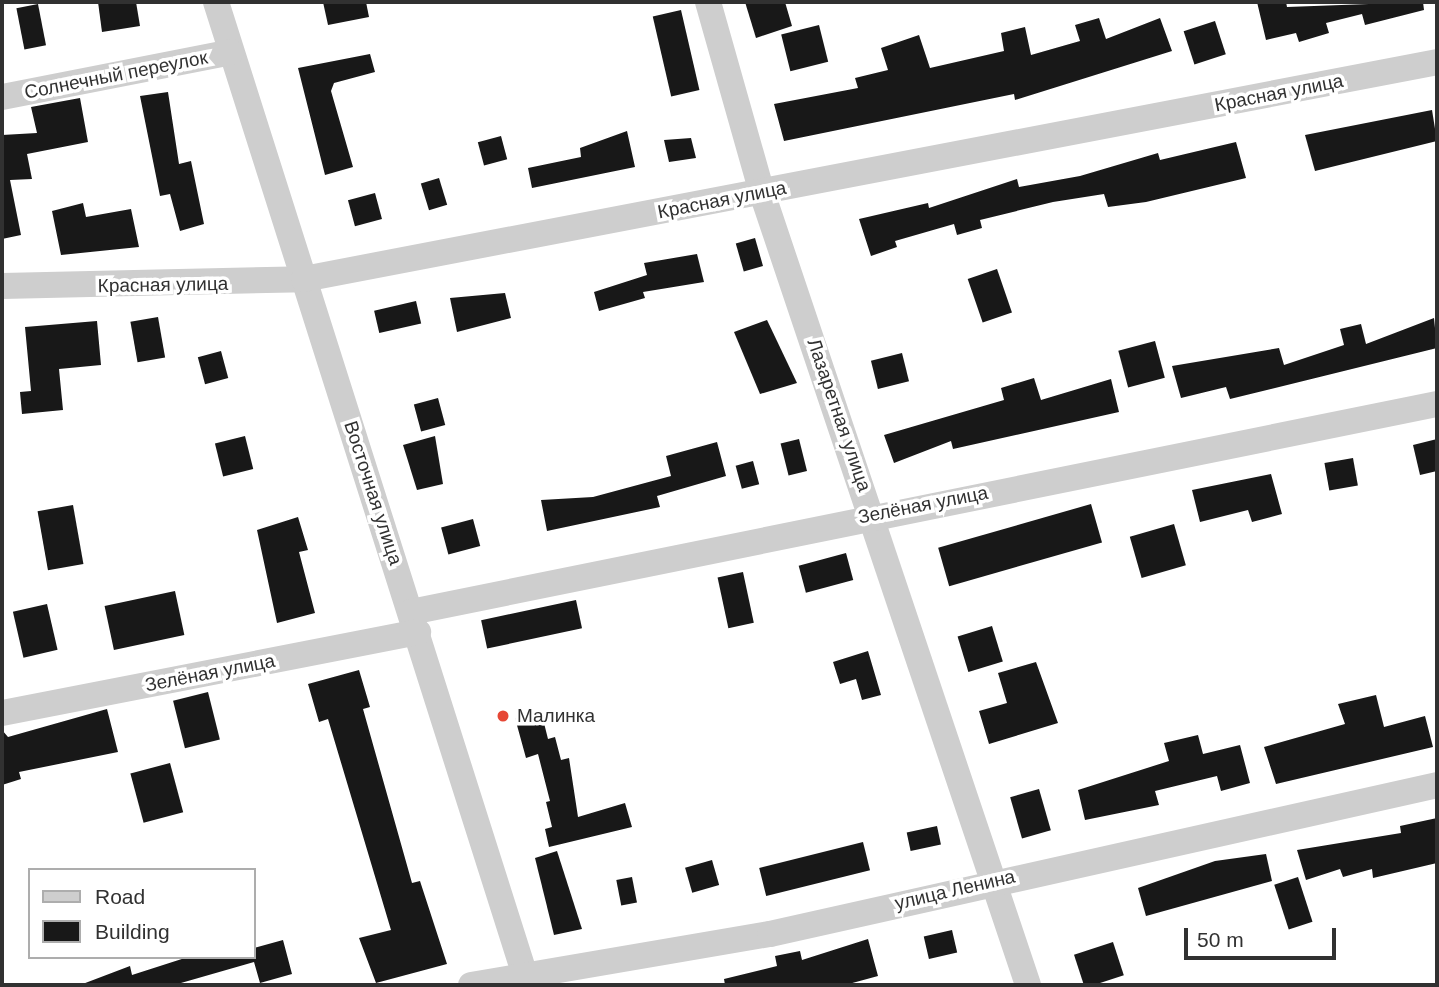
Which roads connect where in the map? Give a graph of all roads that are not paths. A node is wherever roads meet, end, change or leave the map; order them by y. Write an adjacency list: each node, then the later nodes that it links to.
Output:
1 (216, 2): 3 (street, Восточная улица)
2 (708, 2): 6 (street, Лазаретная улица)
3 (231, 52): 5 (street, Солнечный переулок); 7 (street, Восточная улица)
4 (1437, 62): 6 (street, Красная улица)
5 (2, 97)
6 (762, 192): 7 (street, Красная улица); 10 (street, Лазаретная улица)
7 (304, 279): 8 (street, Красная улица); 11 (street, Восточная улица)
8 (2, 286)
9 (1437, 404): 10 (street, Зелёная улица)
10 (874, 515): 11 (street, Зелёная улица); 14 (street, Лазаретная улица)
11 (414, 622): 12 (street, Зелёная улица); 15 (street, Восточная улица)
12 (2, 713)
13 (1437, 785): 14 (street, улица Ленина)
14 (994, 881): 15 (street, улица Ленина); 17 (street, Лазаретная улица)
15 (526, 980): 16 (street, улица Ленина)
16 (471, 985)
17 (1028, 985)

